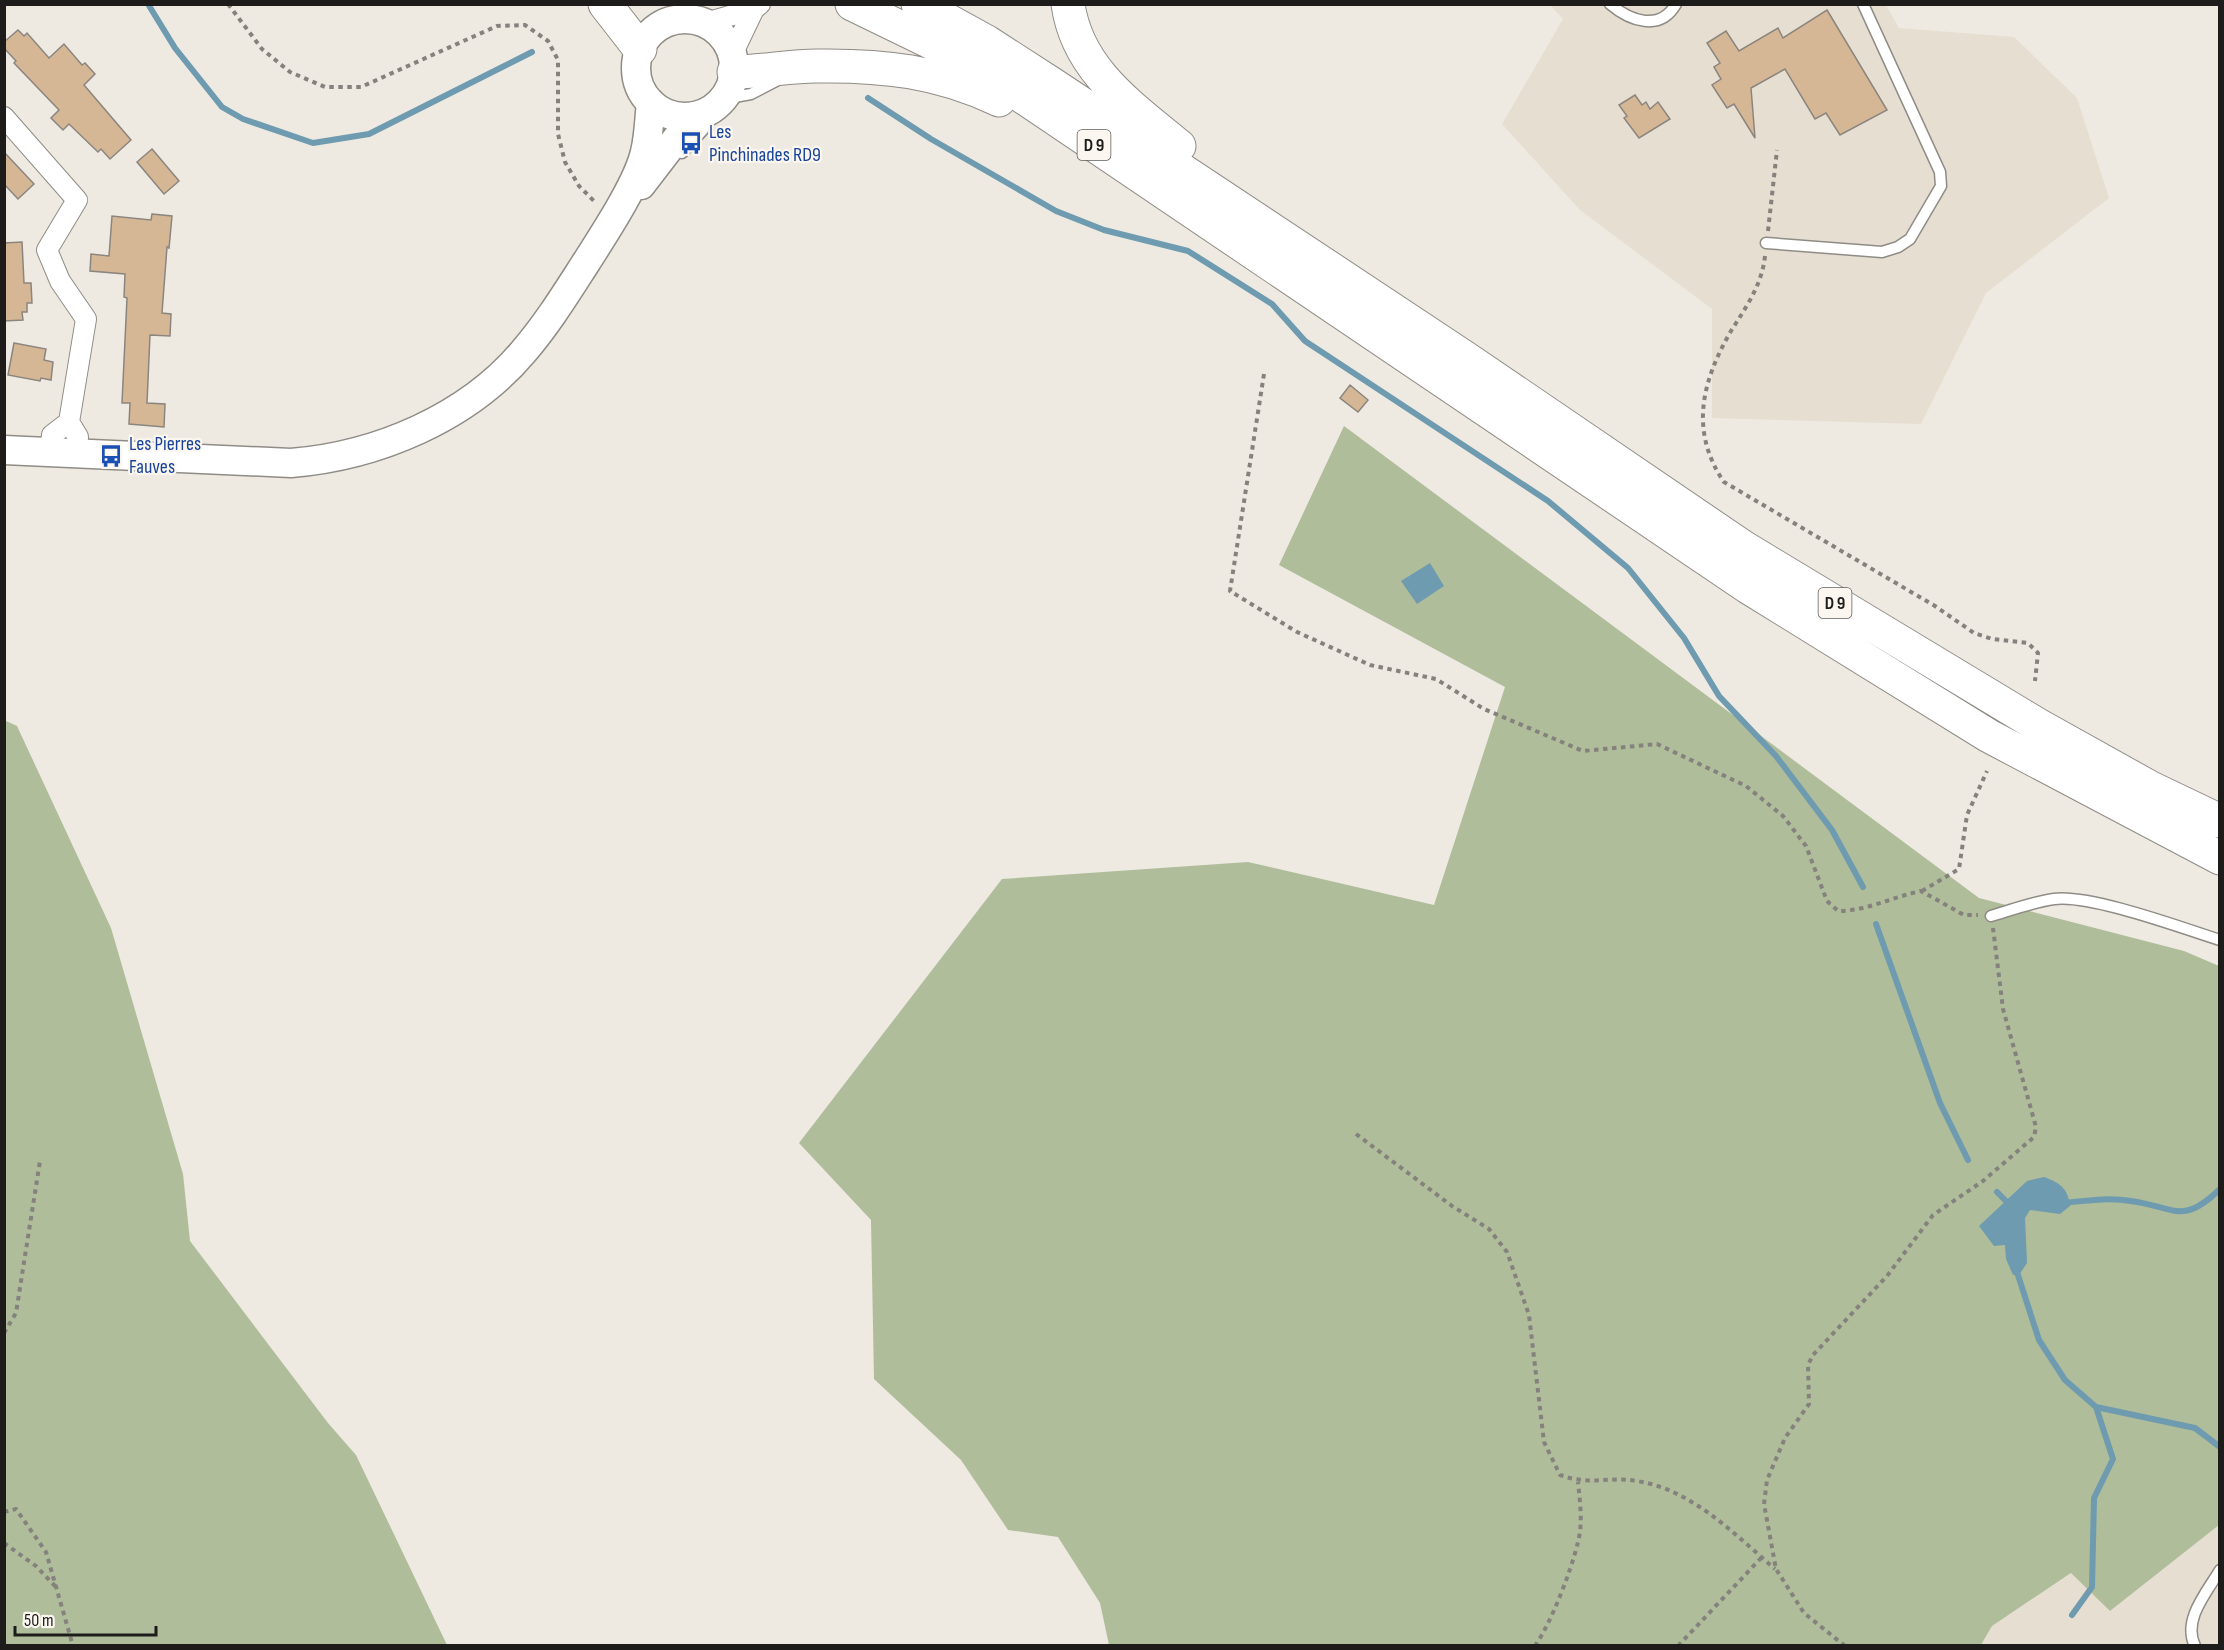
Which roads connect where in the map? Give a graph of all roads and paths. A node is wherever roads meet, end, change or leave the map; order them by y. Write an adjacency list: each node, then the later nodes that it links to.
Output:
1 (228, 4): 16 (path)
2 (605, 4): 11 (highway)
3 (852, 4): 18 (highway, D 9)
4 (918, 4): 19 (highway, D 9)
5 (1068, 4): 19 (highway)
6 (1610, 4): 7 (lane)
7 (1676, 4)
8 (1863, 4): 17 (lane)
9 (757, 7): 10 (street); 12 (street)
10 (705, 23): 11 (street); 12 (street)
11 (640, 49): 13 (street)
12 (719, 90): 13 (street); 16 (street); 18 (highway)
13 (651, 102): 16 (street)
14 (4, 117): 21 (street)
15 (1778, 150): 17 (path)
16 (615, 216): 23 (street)
17 (1766, 243): 24 (path)
18 (1328, 302): 29 (highway, D 9)
19 (1467, 359): 25 (highway, D 9)
20 (1264, 374): 30 (path)
21 (69, 423): 23 (street); 23 (street)
22 (4, 450): 23 (street)
23 (63, 453)
24 (2035, 681)
25 (2038, 725): 27 (highway); 28 (highway, D 9)
26 (1987, 771): 30 (path)
27 (2220, 802)
28 (2220, 821)
29 (2220, 858)
30 (1921, 891): 31 (path)
31 (1991, 916): 32 (lane); 40 (path)
32 (2220, 940)
33 (1356, 1134): 36 (path)
34 (40, 1161): 35 (path)
35 (4, 1333)
36 (1578, 1482): 39 (path); 44 (path)
37 (4, 1512): 42 (path)
38 (4, 1543): 42 (path)
39 (1762, 1557): 40 (path); 45 (path)
40 (1776, 1569): 46 (path)
41 (2220, 1570): 47 (lane)
42 (56, 1586): 43 (path)
43 (73, 1646)
44 (1535, 1646)
45 (1678, 1646)
46 (1845, 1646)
47 (2195, 1646)

